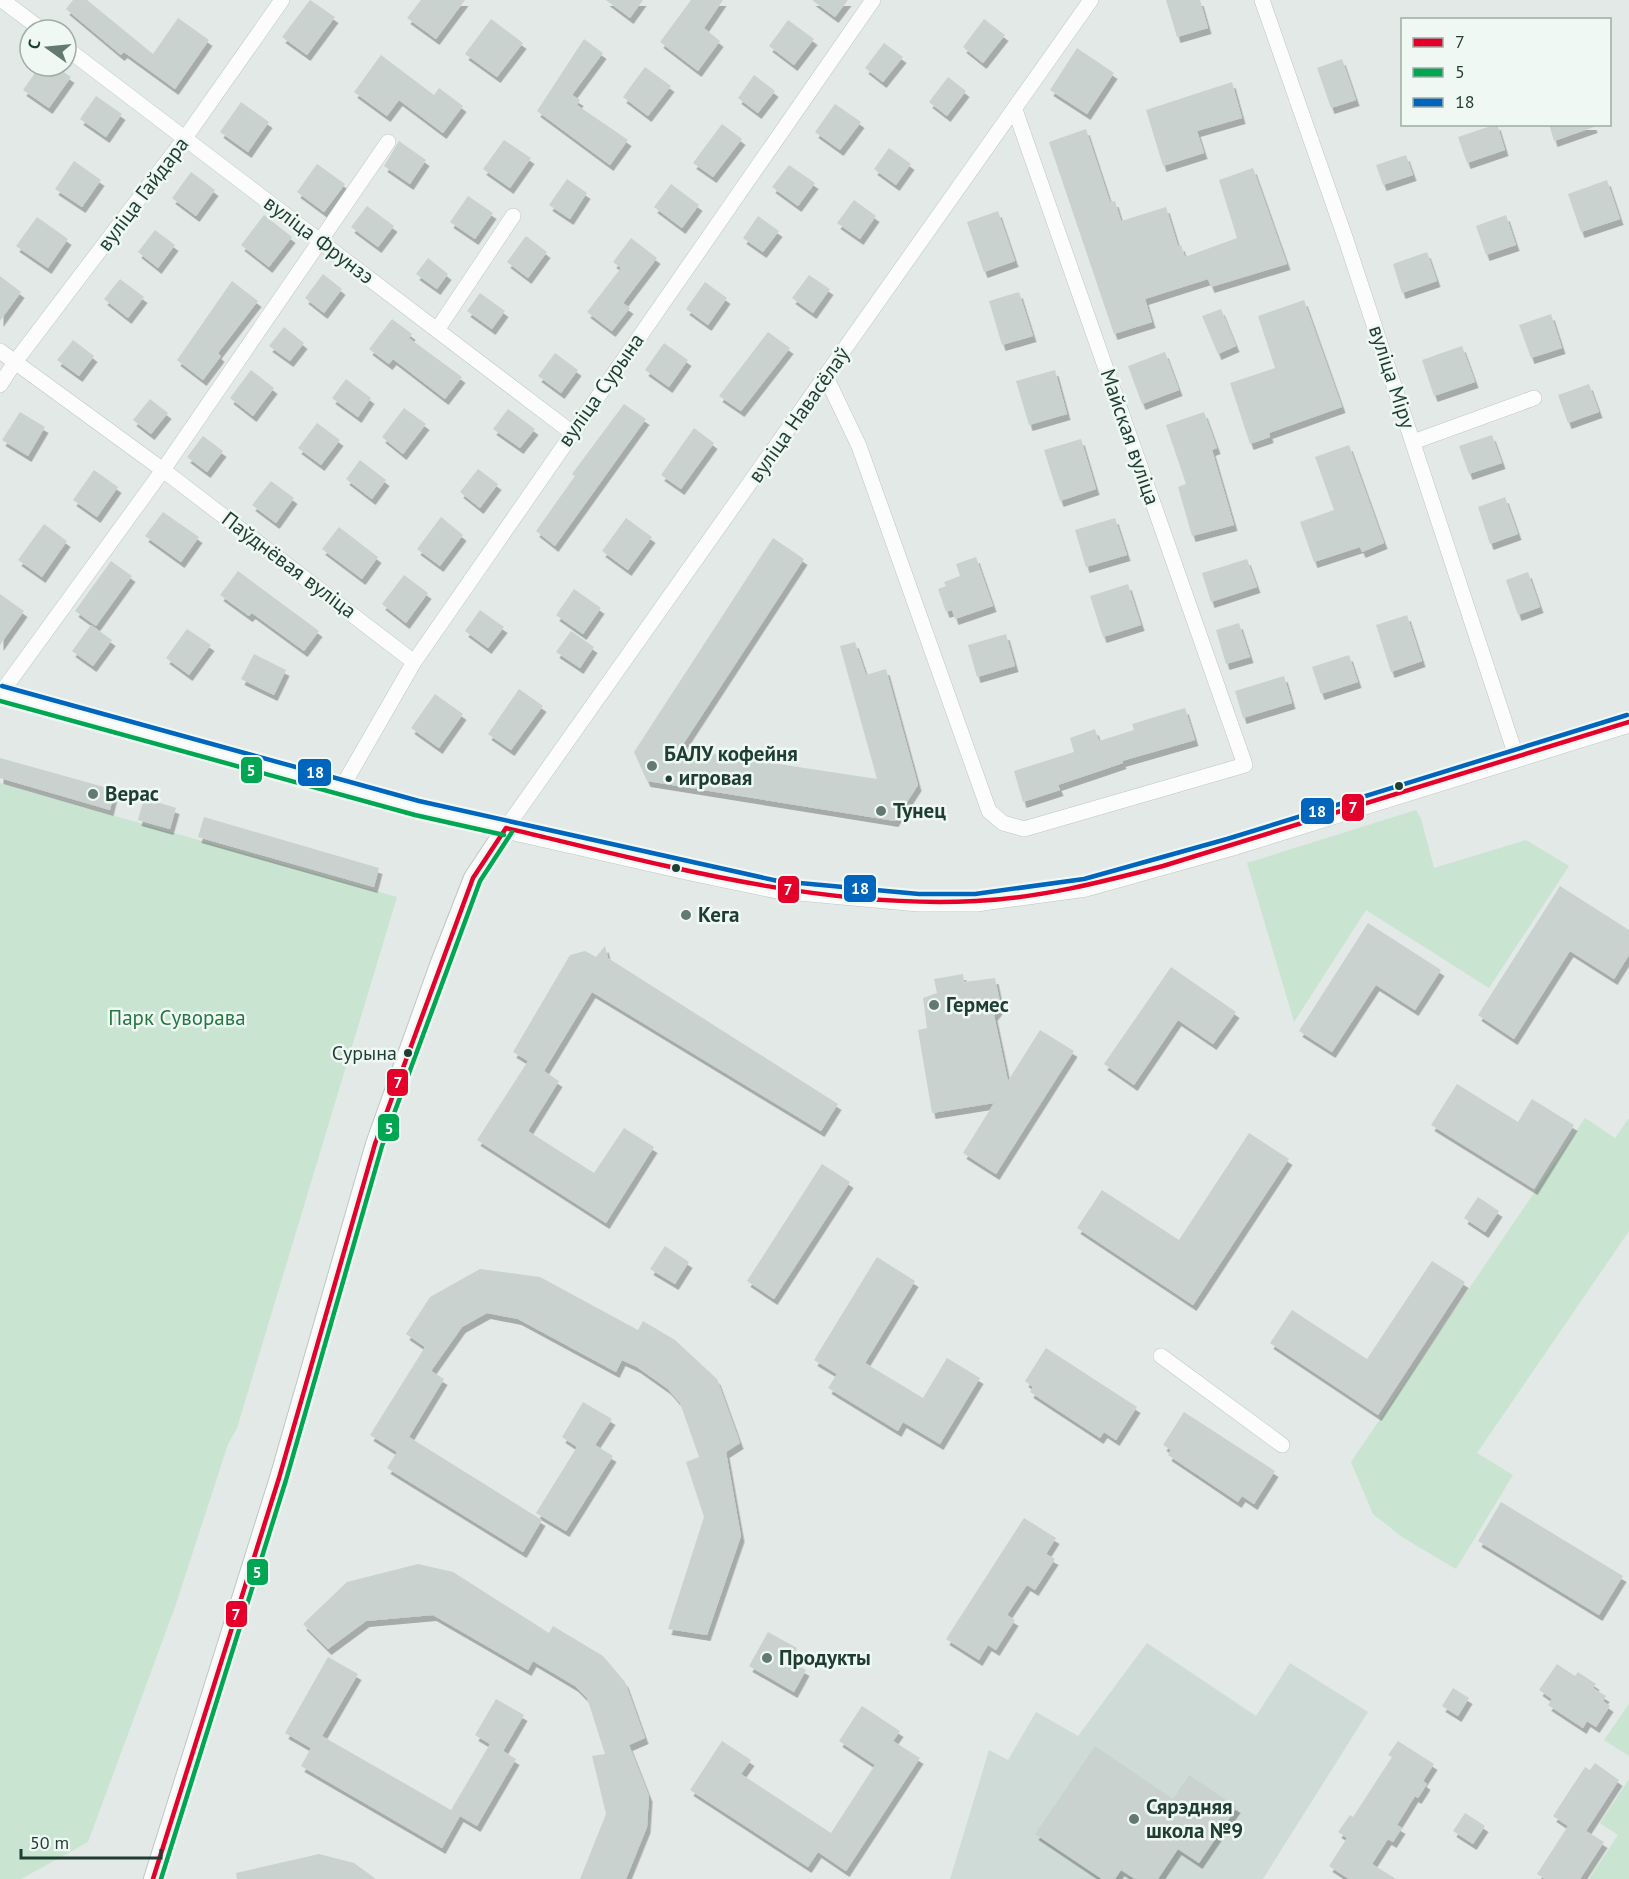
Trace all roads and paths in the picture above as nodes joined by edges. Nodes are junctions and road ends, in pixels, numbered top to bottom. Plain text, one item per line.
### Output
1 (2, 0) edge
2 (282, 0) edge
3 (873, 0) edge
4 (1091, 0) edge
5 (1262, 0) edge
6 (26, 18) edge
7 (78, 57) edge
8 (1015, 110) junction
9 (184, 138) junction
10 (388, 142) dead end
11 (513, 216) dead end
12 (320, 241) junction
13 (437, 330) junction
14 (0, 351) edge
15 (15, 362) junction
16 (826, 377) junction
17 (0, 385) edge
18 (1534, 398) dead end
19 (571, 432) junction
20 (1413, 442) junction
21 (163, 470) junction
22 (414, 662) junction
23 (0, 693) edge
24 (1629, 722) edge
25 (1516, 756) junction
26 (342, 787) junction
27 (506, 828) junction
28 (1161, 1356) dead end
29 (1282, 1444) dead end
30 (153, 1879) edge

1 - 6 street
2 - 9 street, вуліца Гайдара
3 - 19 street, вуліца Сурына
4 - 8 street, вуліца Навасёлаў
5 - 20 street, вуліца Міру
7 - 9 street, вуліца Фрунзэ
8 - 16 street, вуліца Навасёлаў
8 - 16 street, Майская вуліца
9 - 12 street, вуліца Фрунзэ
9 - 15 street, вуліца Гайдара
10 - 12 street
11 - 13 street
12 - 13 street, вуліца Фрунзэ
12 - 21 street
13 - 19 street, вуліца Фрунзэ
14 - 15 street, Паўднёвая вуліца
15 - 17 street, вуліца Гайдара
15 - 21 street, Паўднёвая вуліца
16 - 27 street, вуліца Навасёлаў
18 - 20 street
19 - 22 street, вуліца Сурына
20 - 25 street, вуліца Міру
21 - 22 street, Паўднёвая вуліца
21 - 23 street
22 - 26 street, вуліца Сурына
23 - 26 main road
24 - 25 main road
25 - 27 main road
26 - 27 main road
27 - 30 street
28 - 29 street

